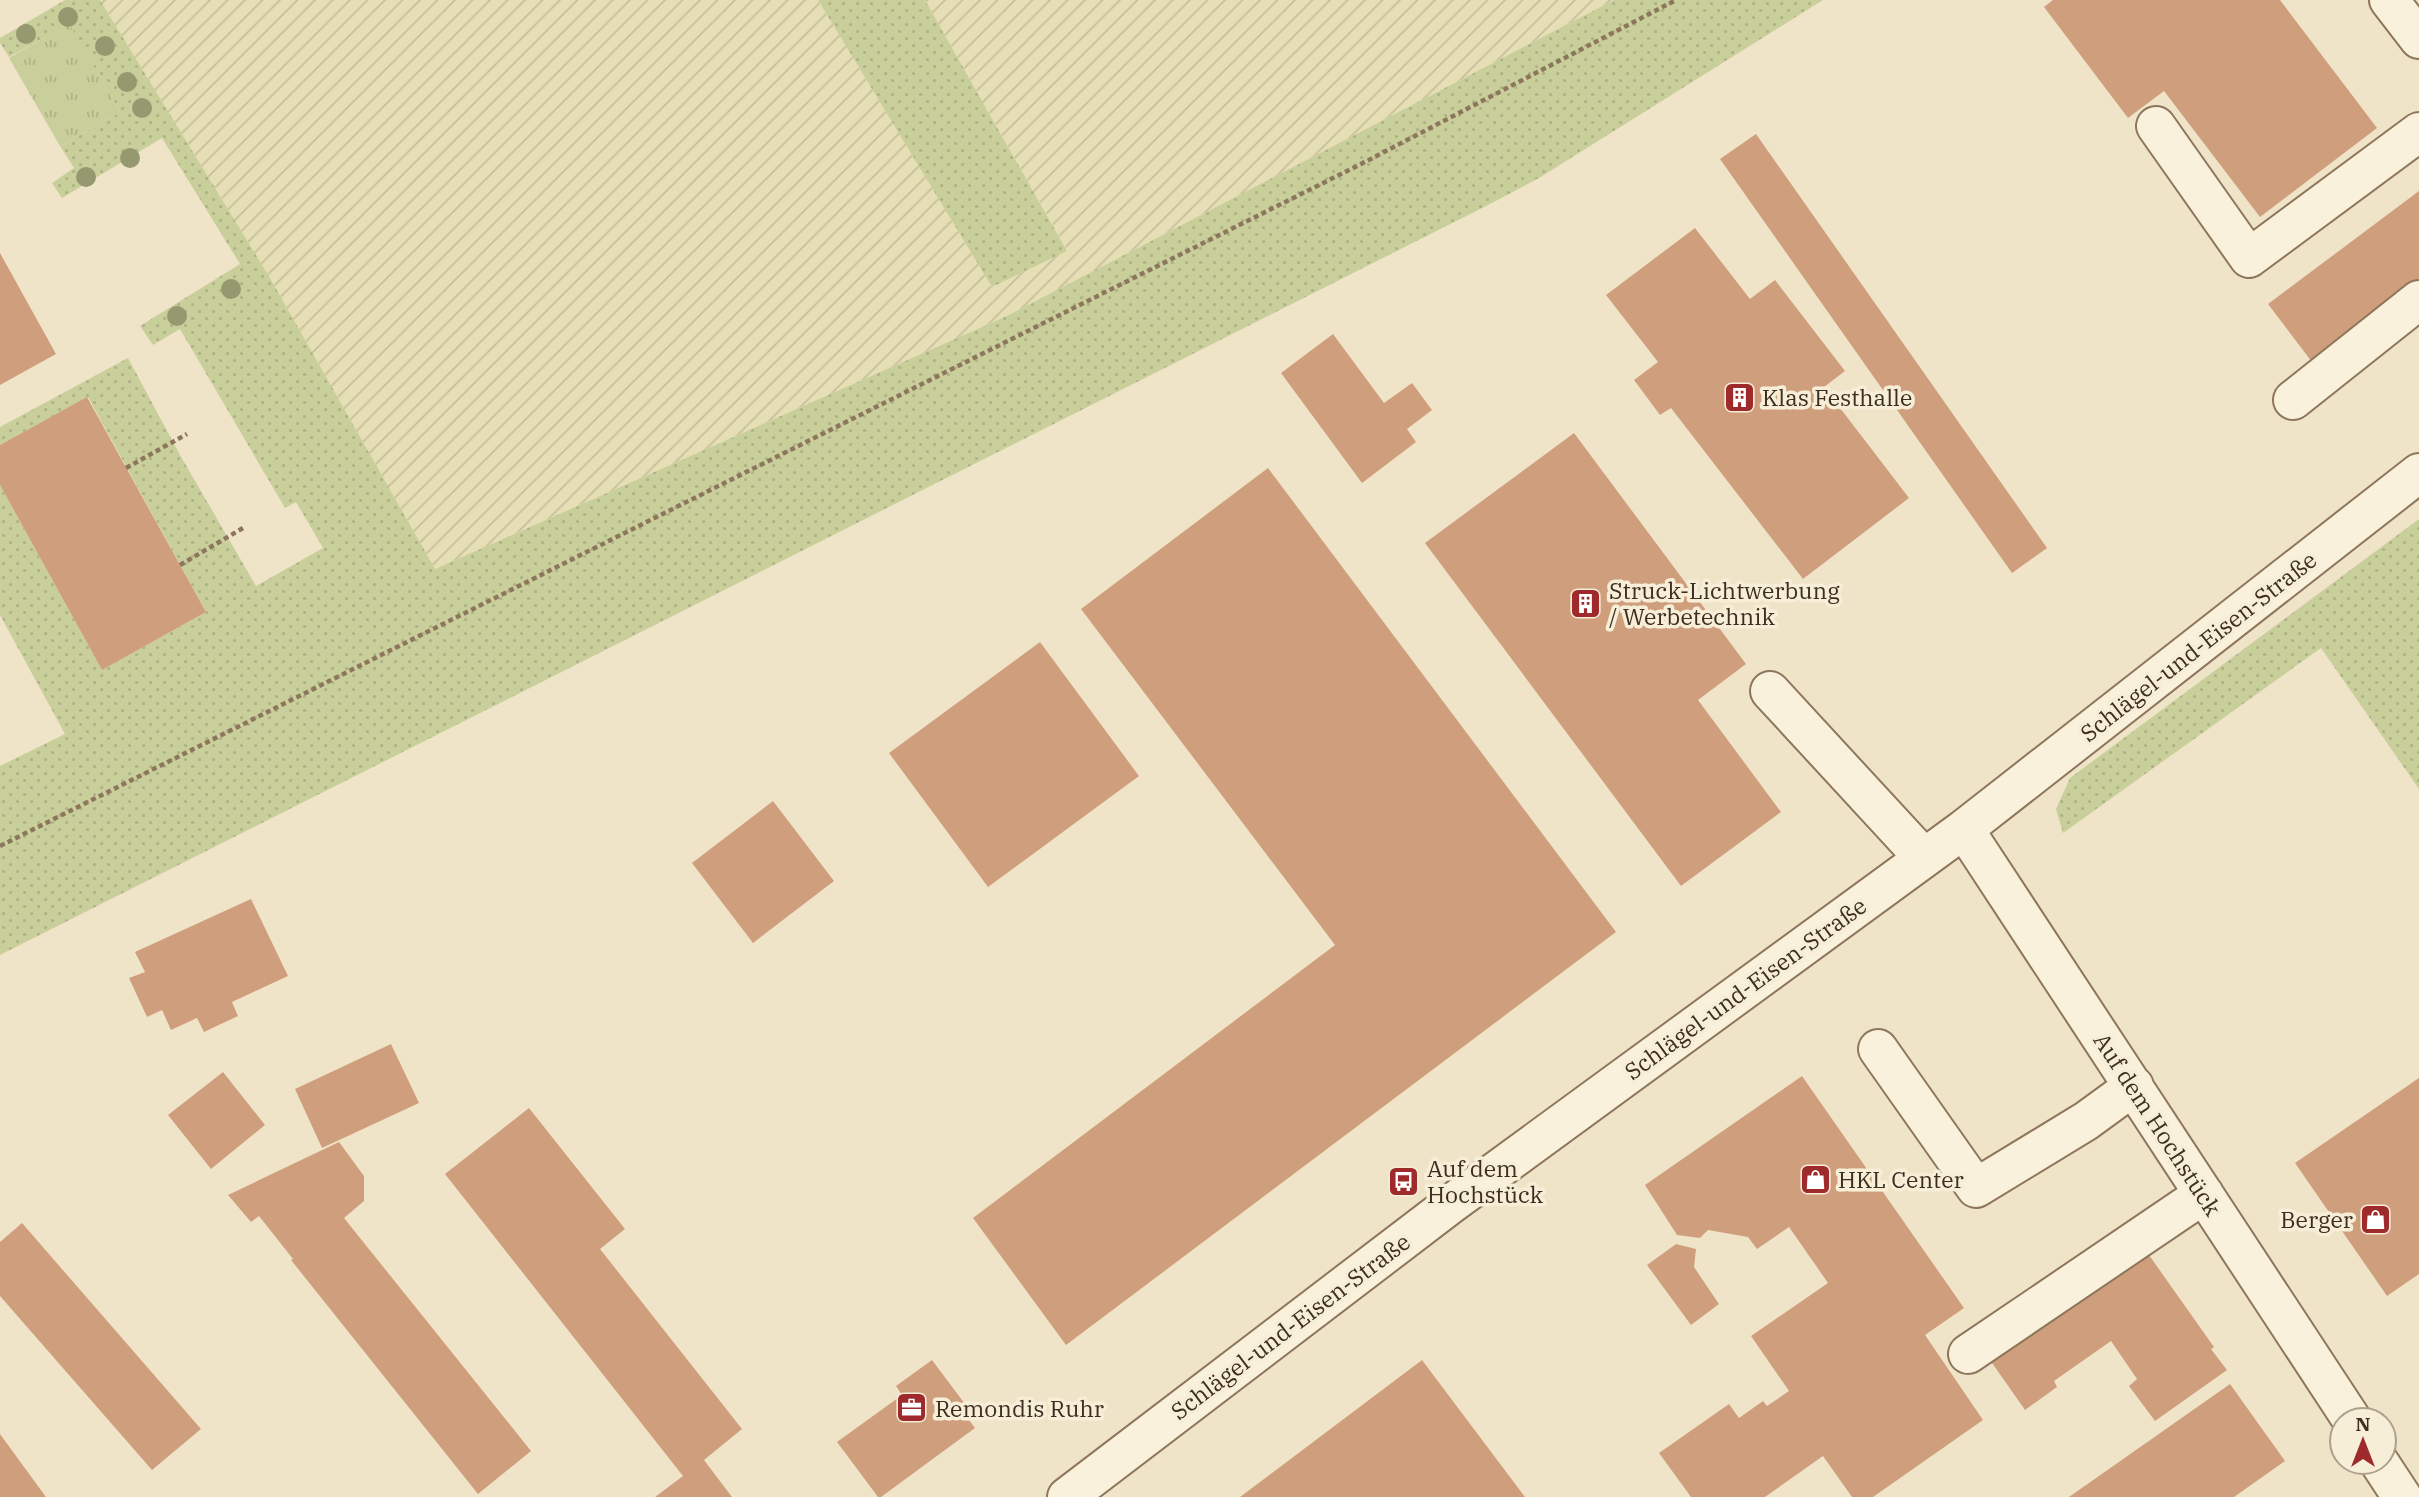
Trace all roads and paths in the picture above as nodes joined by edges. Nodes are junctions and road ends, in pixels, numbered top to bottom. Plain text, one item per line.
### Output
1 (1676, 0) edge
2 (2389, 0) edge
3 (2419, 39) edge
4 (2156, 126) dead end
5 (2419, 132) edge
6 (2419, 300) edge
7 (2293, 400) dead end
8 (187, 434) dead end
9 (126, 468) dead end
10 (2419, 472) edge
11 (243, 528) dead end
12 (180, 565) dead end
13 (1770, 691) dead end
14 (1964, 829) junction
15 (0, 846) edge
16 (1924, 858) junction
17 (1878, 1049) dead end
18 (2134, 1086) junction
19 (2204, 1195) junction
20 (1968, 1354) dead end
21 (2343, 1406) edge
22 (2388, 1476) edge
23 (1067, 1497) edge
24 (2402, 1497) edge

1 - 15 path
2 - 3 street
4 - 5 street
6 - 7 street
8 - 9 path
10 - 14 street, Schlägel-und-Eisen-Straße
11 - 12 path
13 - 16 street
14 - 16 street, Schlägel-und-Eisen-Straße
14 - 18 street, Auf dem Hochstück
16 - 23 street, Schlägel-und-Eisen-Straße
17 - 18 street
18 - 19 street, Auf dem Hochstück
19 - 20 street
19 - 21 street, Auf dem Hochstück
22 - 24 street

